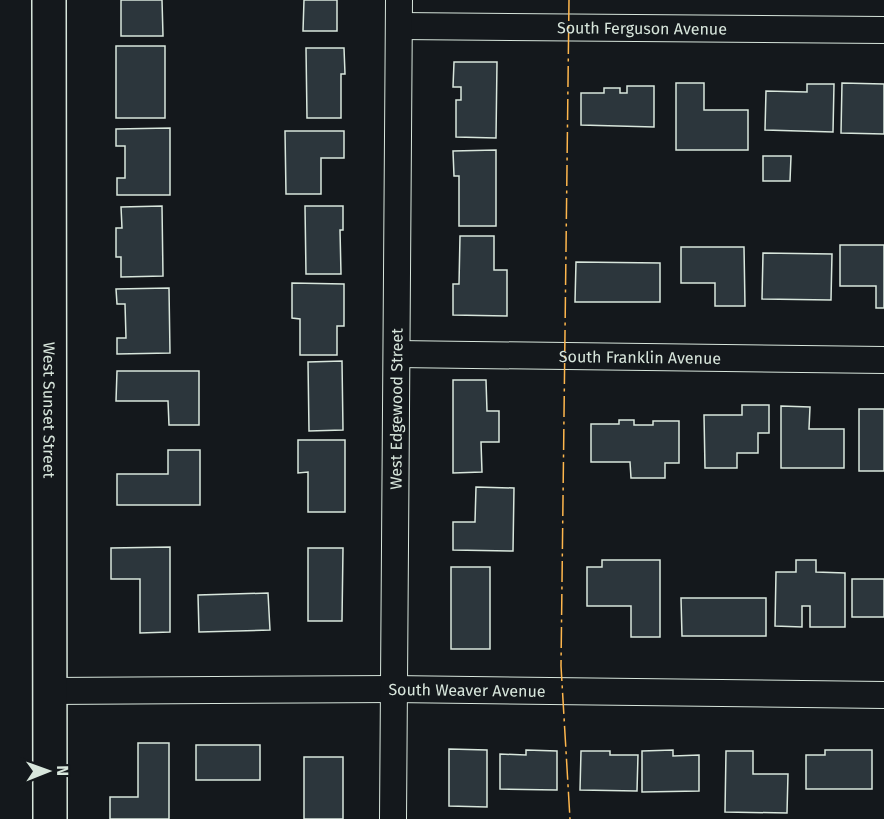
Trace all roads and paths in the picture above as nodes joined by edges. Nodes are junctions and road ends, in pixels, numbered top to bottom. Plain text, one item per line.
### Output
1 (49, 0) edge
2 (399, 0) edge
3 (400, 27) junction
4 (884, 30) edge
5 (397, 354) junction
6 (884, 360) edge
7 (393, 689) junction
8 (50, 691) junction
9 (884, 695) edge
10 (50, 819) edge
11 (393, 819) edge

1 - 8 main road, West Sunset Street
2 - 3 street, West Edgewood Street
3 - 4 street, South Ferguson Avenue
3 - 5 street, West Edgewood Street
5 - 6 street, South Franklin Avenue
5 - 7 street, West Edgewood Street
7 - 8 street, South Weaver Avenue
7 - 9 street, South Weaver Avenue
7 - 11 street, West Edgewood Street
8 - 10 main road, West Sunset Street

